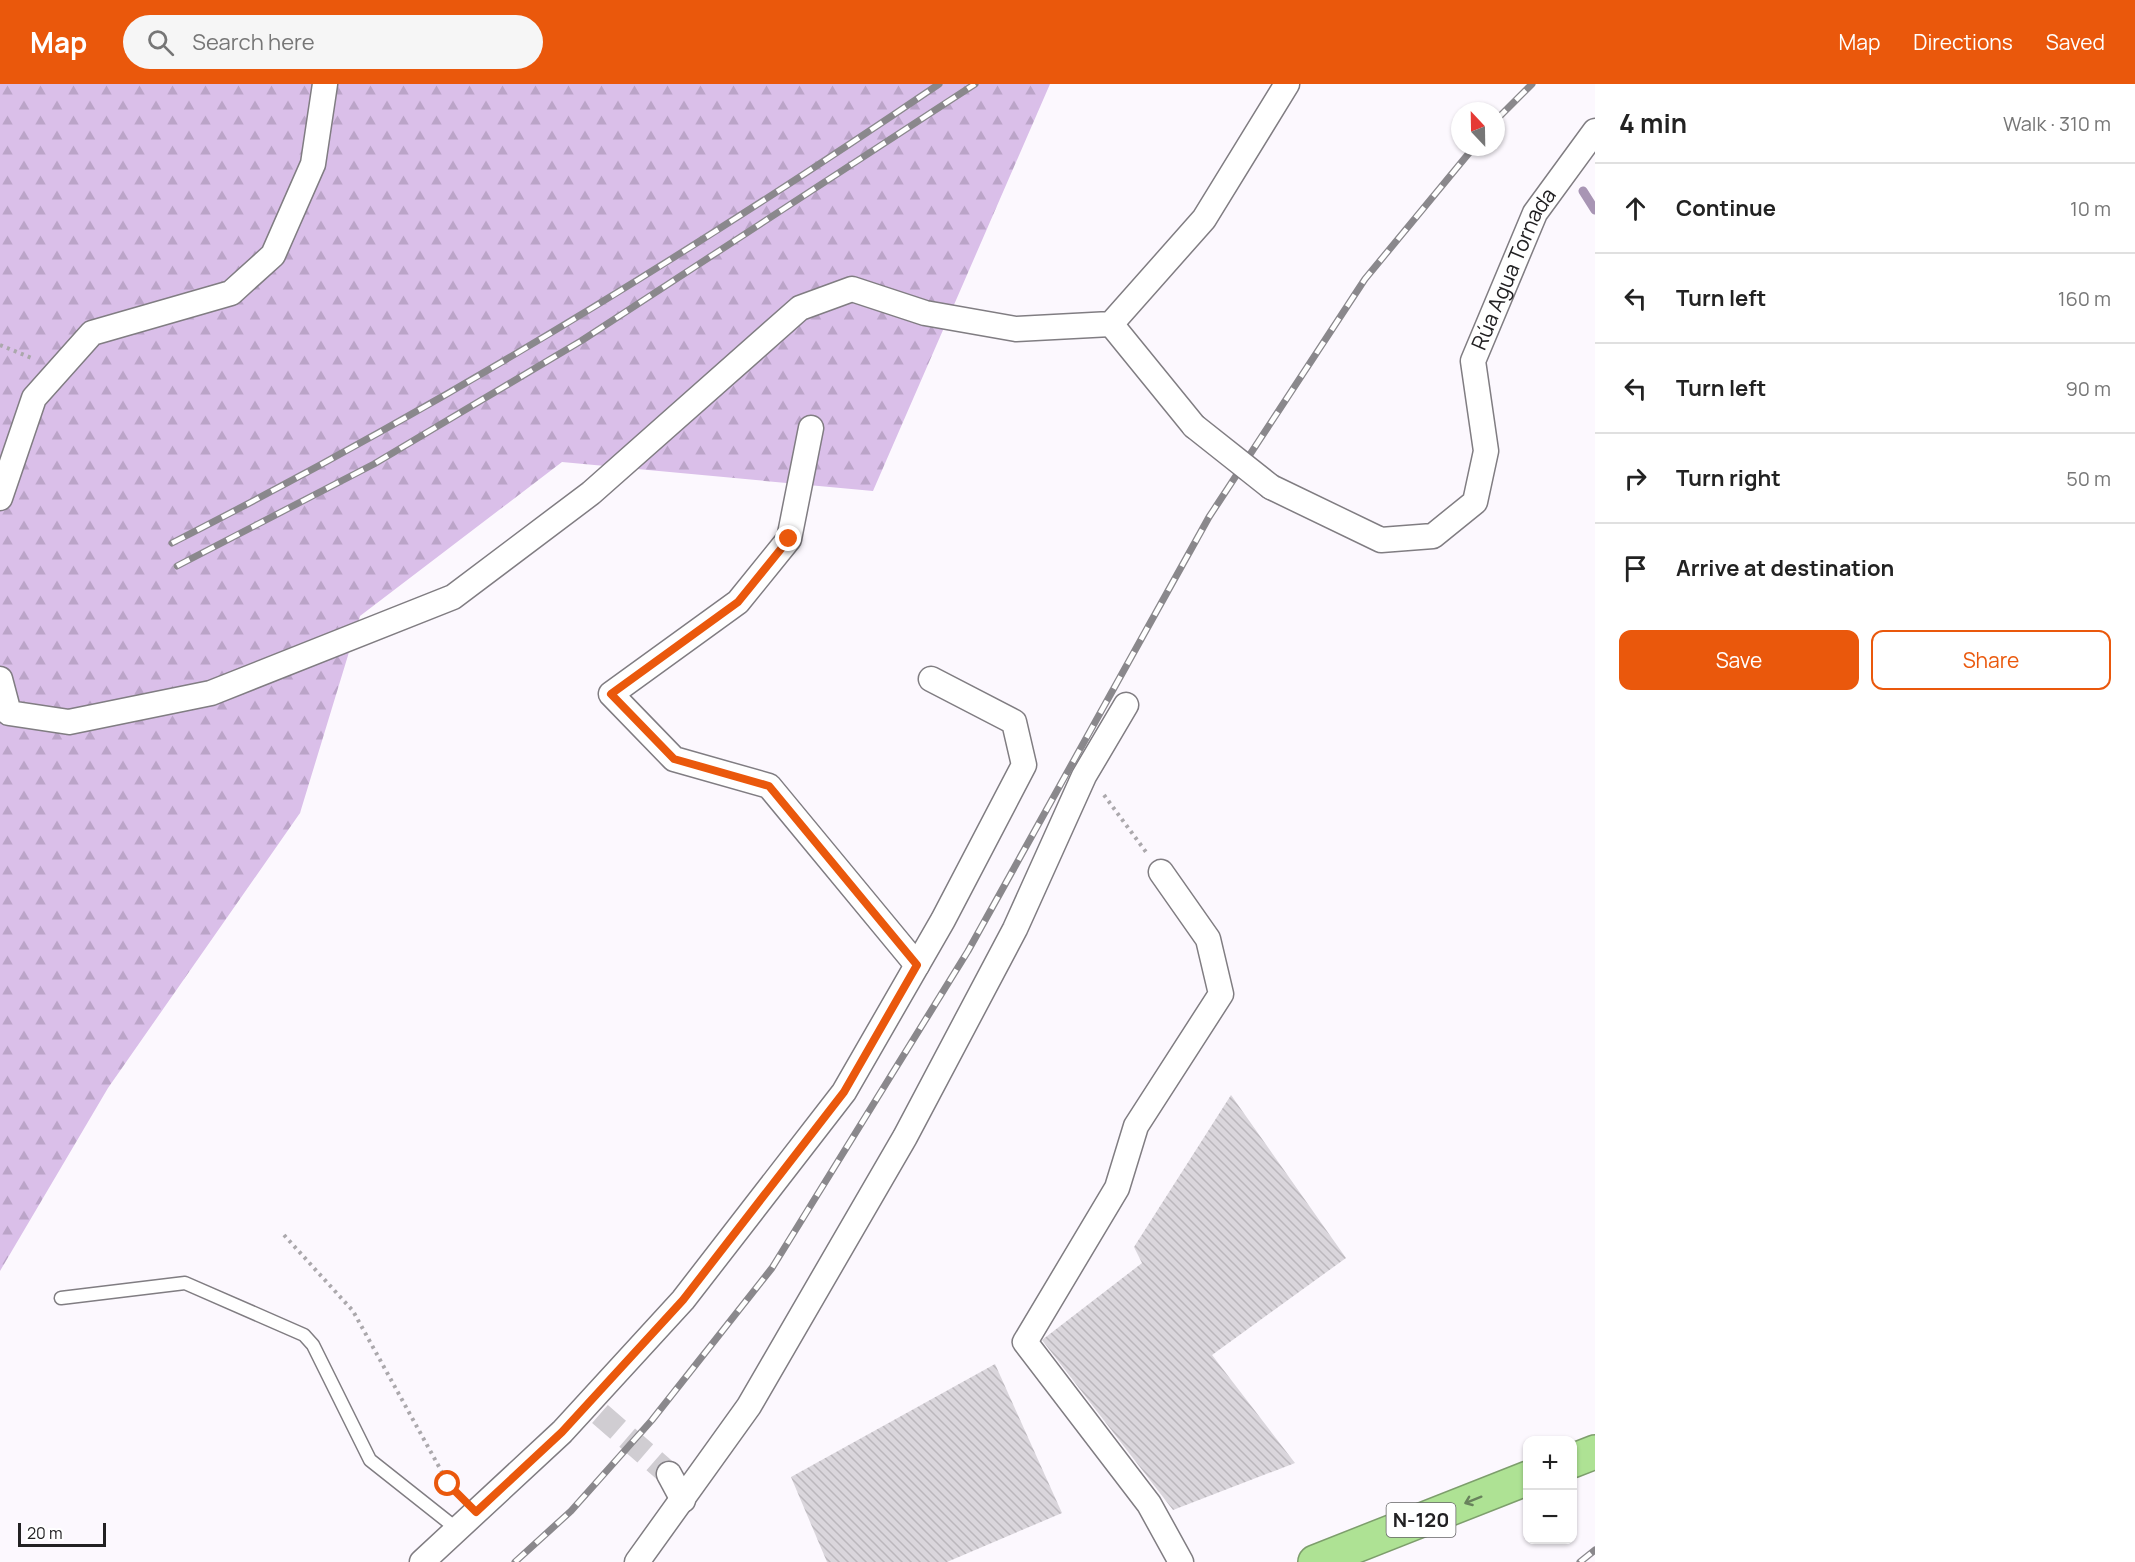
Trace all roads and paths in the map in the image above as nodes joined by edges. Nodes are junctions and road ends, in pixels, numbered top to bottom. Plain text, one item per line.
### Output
1 (325, 84) edge
2 (1287, 84) edge
3 (1595, 131) edge
4 (1111, 324) junction
5 (0, 345) edge
6 (60, 369) junction
7 (811, 428) dead end
8 (0, 498) edge
9 (0, 679) edge
10 (931, 679) dead end
11 (1126, 705) dead end
12 (1084, 776) junction
13 (1161, 872) joint
14 (917, 965) junction
15 (284, 1235) dead end
16 (61, 1298) dead end
17 (1595, 1452) edge
18 (1577, 1459) edge
19 (669, 1474) tunnel mouth
20 (1523, 1480) edge
21 (683, 1500) junction
22 (476, 1512) junction
23 (457, 1529) junction
24 (1318, 1561) edge
25 (422, 1562) edge
26 (637, 1562) edge
27 (1181, 1562) edge

1 - 6 street
2 - 4 street
3 - 4 street, Rúa Agua Tornada, bridge
4 - 9 street
5 - 6 path
6 - 8 street
7 - 14 street
10 - 14 street
11 - 12 street
12 - 13 path
12 - 21 street
13 - 27 street
14 - 22 street
15 - 22 path
16 - 23 lane
17 - 18 highway
19 - 21 street
20 -> 24 highway, N-120
21 - 26 street
22 - 23 street
23 - 25 street

